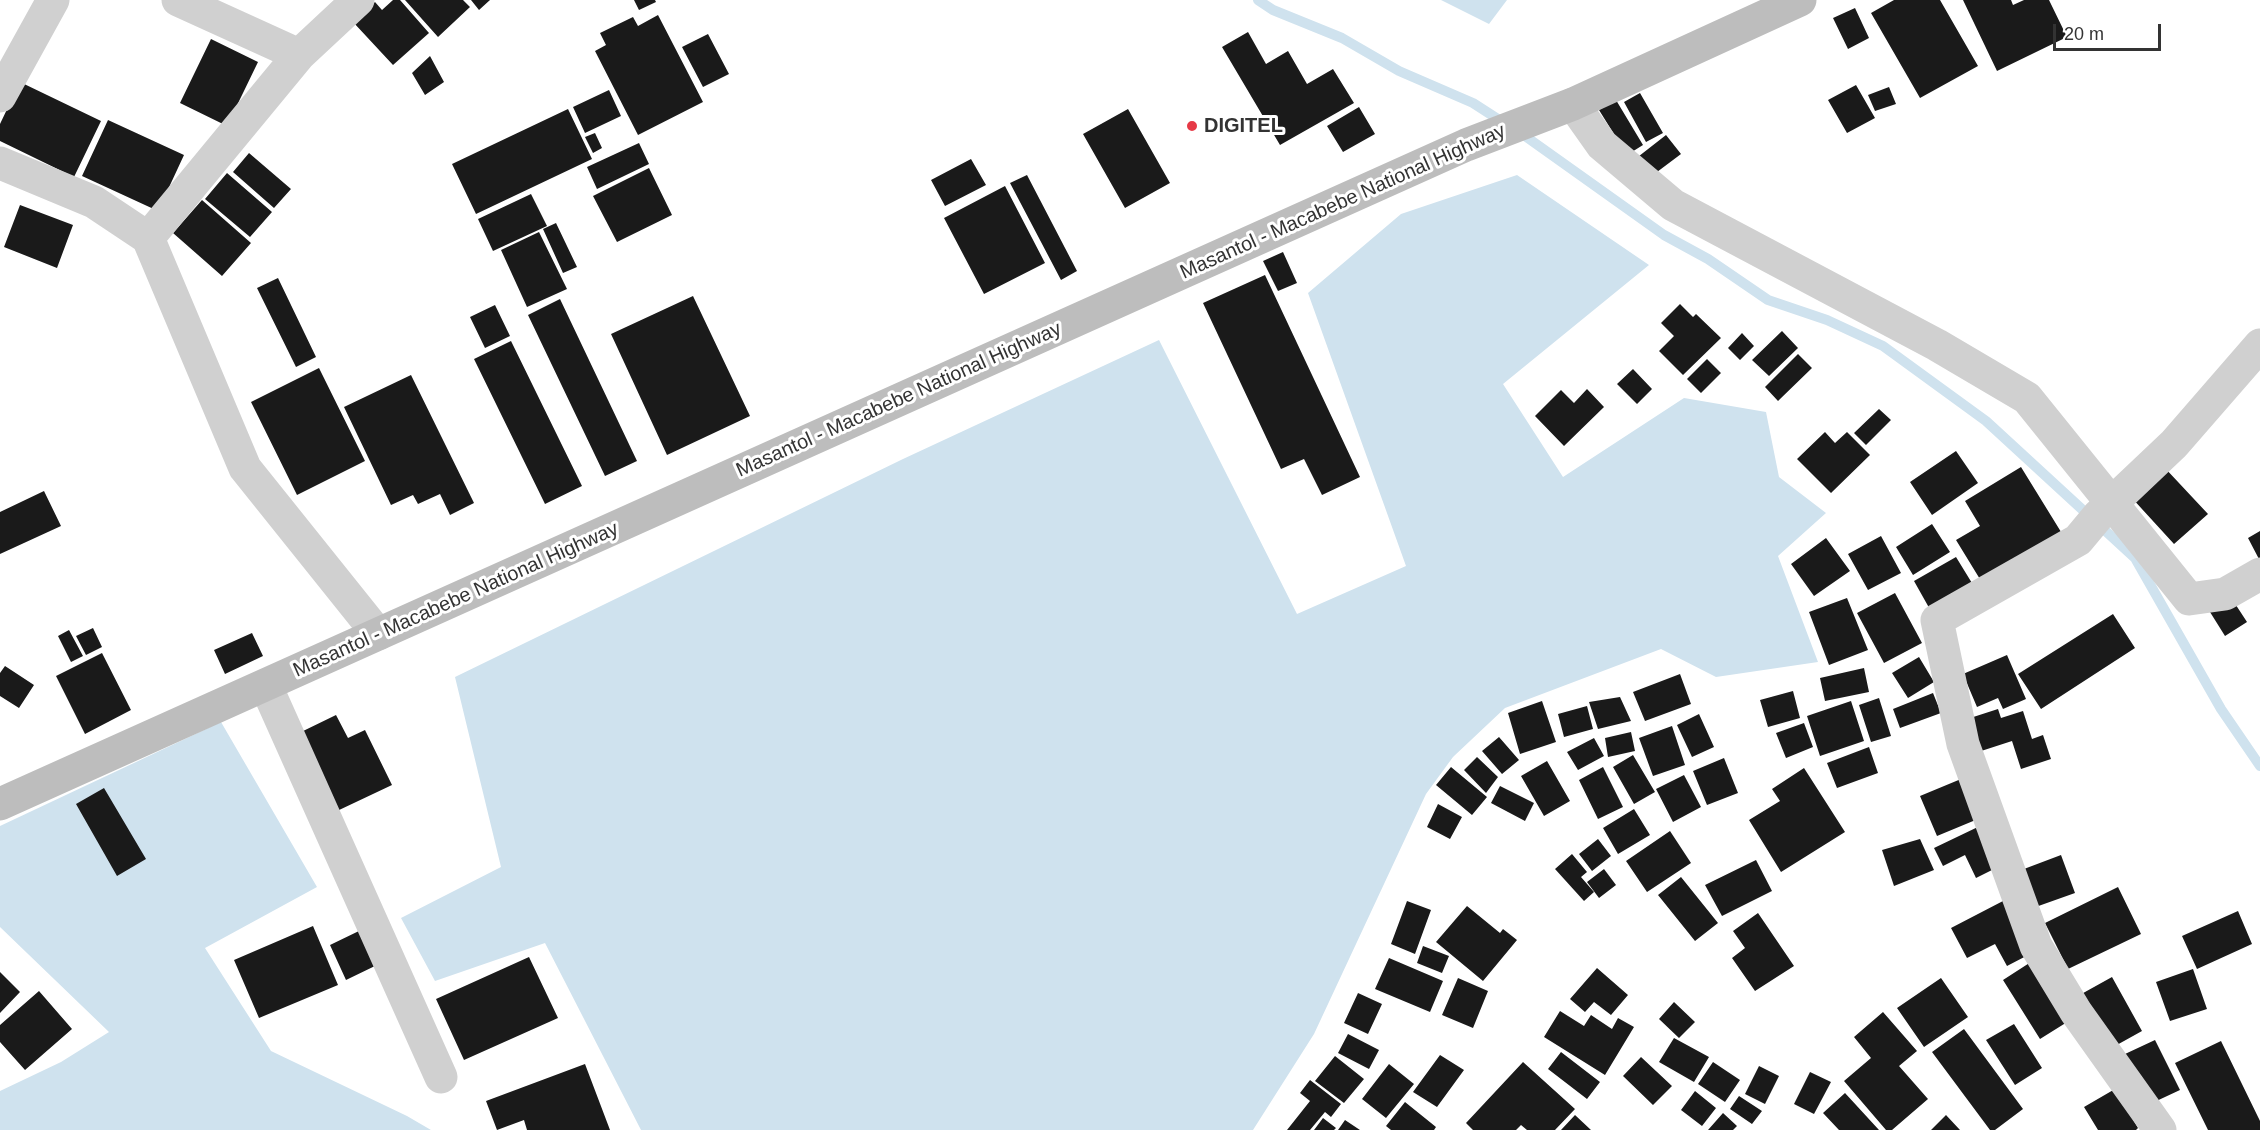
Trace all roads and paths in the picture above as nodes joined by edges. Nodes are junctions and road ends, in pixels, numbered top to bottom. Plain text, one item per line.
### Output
1 (53, 0) edge
2 (178, 0) edge
3 (358, 0) edge
4 (1800, 0) edge
5 (299, 55) junction
6 (0, 96) edge
7 (1565, 107) junction
8 (0, 163) edge
9 (148, 238) junction
10 (2260, 345) edge
11 (2095, 520) junction
12 (2260, 574) edge
13 (378, 634) junction
14 (266, 686) junction
15 (0, 804) edge
16 (441, 1077) dead end
17 (2160, 1130) edge

1 - 6 street
2 - 5 street
3 - 5 street
4 - 7 main road, Masantol - Macabebe National Highway
5 - 9 street
7 - 11 street
7 - 13 main road, Masantol - Macabebe National Highway
8 - 9 street
9 - 13 street
10 - 11 street
11 - 12 street
11 - 17 street
13 - 14 main road, Masantol - Macabebe National Highway
14 - 15 main road, Masantol - Macabebe National Highway
14 - 16 street

